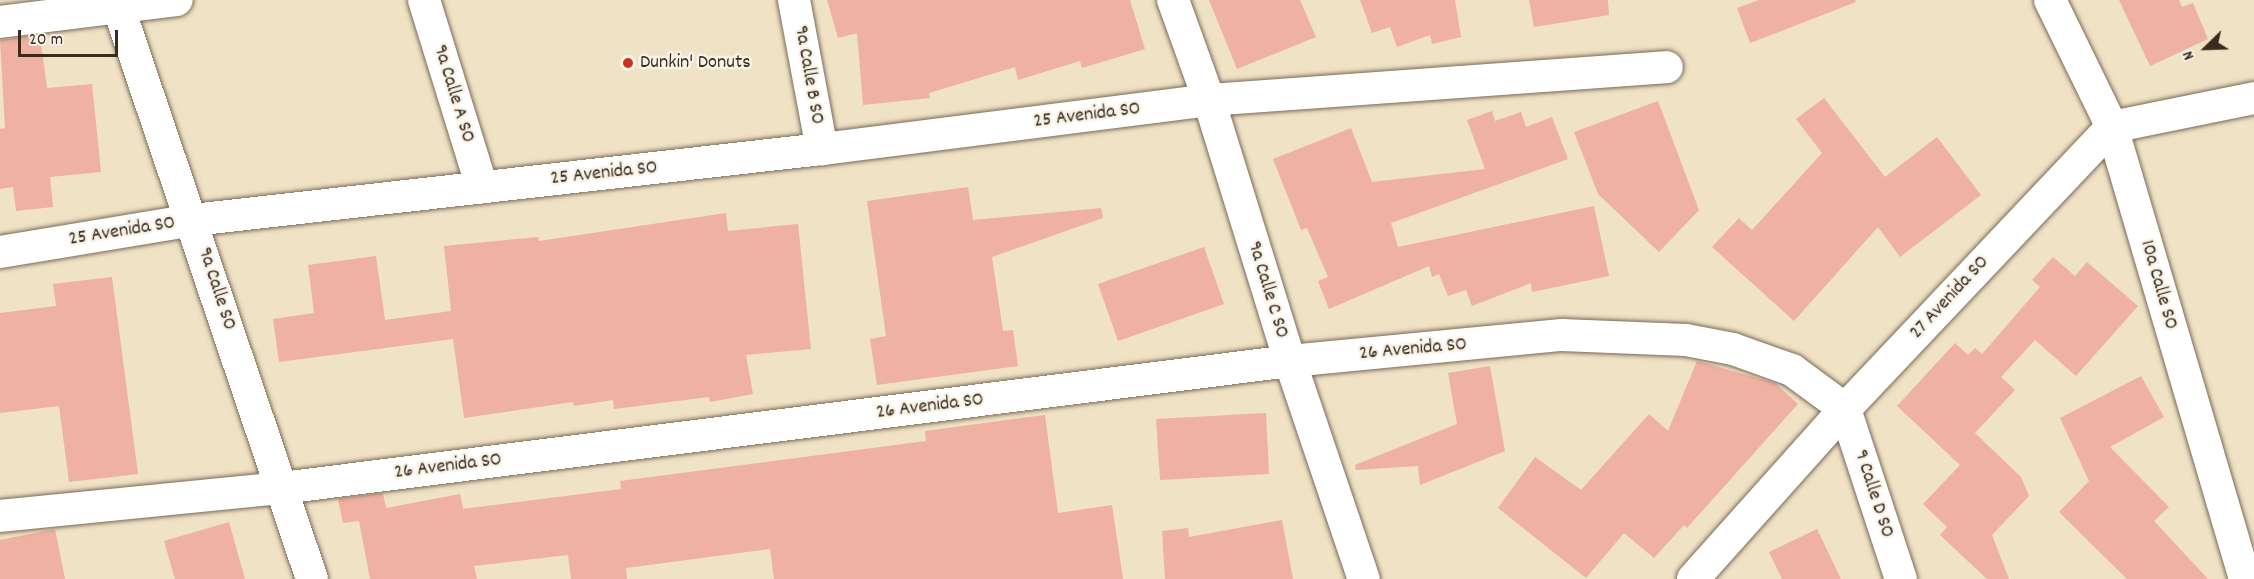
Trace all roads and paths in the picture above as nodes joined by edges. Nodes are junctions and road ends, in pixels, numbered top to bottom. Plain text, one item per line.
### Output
1 (177, 0) edge
2 (424, 0) edge
3 (794, 0) edge
4 (1173, 0) edge
5 (2050, 0) edge
6 (117, 4) edge
7 (0, 22) edge
8 (1667, 67) dead end
9 (2254, 98) edge
10 (1209, 100) junction
11 (2112, 127) junction
12 (822, 149) junction
13 (482, 187) junction
14 (193, 220) junction
15 (0, 252) edge
16 (1290, 361) junction
17 (1845, 409) junction
18 (282, 488) junction
19 (0, 516) edge
20 (312, 579) edge
21 (1364, 579) edge
22 (1693, 579) edge
23 (1901, 579) edge
24 (2245, 579) edge

1 - 6 street
2 - 13 street, 9a Calle A SO
3 - 12 street, 9a Calle B SO
4 - 10 street, 9a Calle C SO
5 - 11 street, 10a Calle SO
6 - 7 street
6 - 14 street, 9a Calle SO
8 - 10 street, 25 Avenida SO
9 - 11 street
10 - 12 street, 25 Avenida SO
10 - 16 street, 9a Calle C SO
11 - 17 street, 27 Avenida SO
11 - 24 street, 10a Calle SO
12 - 13 street, 25 Avenida SO
13 - 14 street, 25 Avenida SO
14 - 15 street, 25 Avenida SO
14 - 18 street, 9a Calle SO
16 - 17 street, 26 Avenida SO
16 - 18 street, 26 Avenida SO
16 - 21 street, 9a Calle C SO
17 - 22 street, 27 Avenida SO
17 - 23 street, 9 Calle D SO
18 - 19 street, 26 Avenida SO
18 - 20 street, 9a Calle SO

